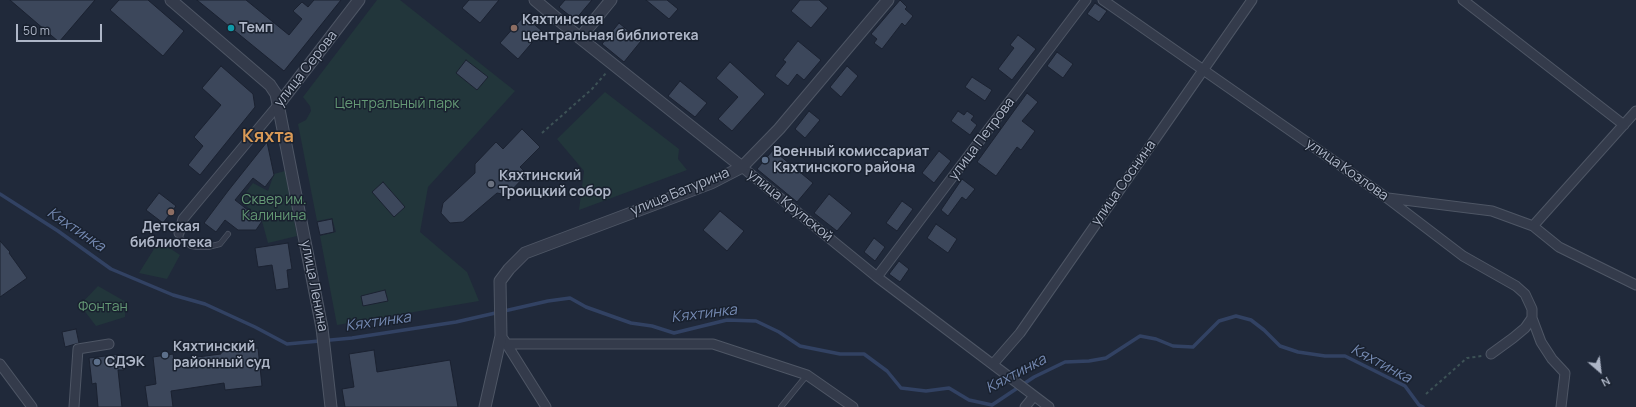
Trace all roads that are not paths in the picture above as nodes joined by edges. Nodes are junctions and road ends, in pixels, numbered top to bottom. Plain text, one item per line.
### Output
1 (171, 0) edge
2 (359, 0) edge
3 (535, 0) edge
4 (611, 0) edge
5 (888, 0) edge
6 (1086, 0) edge
7 (1103, 0) edge
8 (1252, 0) edge
9 (1463, 0) edge
10 (580, 38) junction
11 (1203, 70) junction
12 (279, 104) junction
13 (1636, 111) edge
14 (1624, 125) junction
15 (742, 167) junction
16 (1387, 198) junction
17 (1533, 226) junction
18 (178, 232) joint
19 (228, 234) dead end
20 (877, 277) junction
21 (1636, 285) edge
22 (1532, 318) junction
23 (504, 340) junction
24 (109, 344) dead end
25 (1491, 354) road end
26 (0, 364) edge
27 (993, 364) junction
28 (807, 375) junction
29 (1034, 396) junction
30 (32, 407) edge
31 (74, 407) edge
32 (331, 407) edge
33 (485, 407) edge
34 (546, 407) edge
35 (781, 407) edge
36 (853, 407) edge
37 (1025, 407) edge
38 (1049, 407) edge
39 (1561, 407) edge

1 - 12 street, улица Ленина
2 - 12 street, улица Серова
3 - 10 street, улица Крупской
4 - 10 street
5 - 15 street, улица Батурина
6 - 20 street, улица Петрова
7 - 11 street, улица Козлова
8 - 11 street, улица Соснина
9 - 14 street
10 - 15 street, улица Крупской
11 - 16 street, улица Козлова
11 - 27 street, улица Соснина
12 - 18 street, улица Серова
12 - 32 street, улица Ленина
13 - 14 street
14 - 17 street
15 - 20 street, улица Крупской
15 - 23 street, улица Батурина
16 - 17 street
16 - 22 street, улица Козлова
17 - 21 street
18 - 19 lane
20 - 27 street, улица Крупской
22 - 25 street
22 - 39 street, улица Козлова
23 - 28 street
23 - 33 street, улица Батурина
23 - 34 street
24 - 31 street
26 - 30 street
27 - 29 street, улица Крупской
28 - 35 lane
28 - 36 street
29 - 37 street
29 - 38 street, улица Крупской

